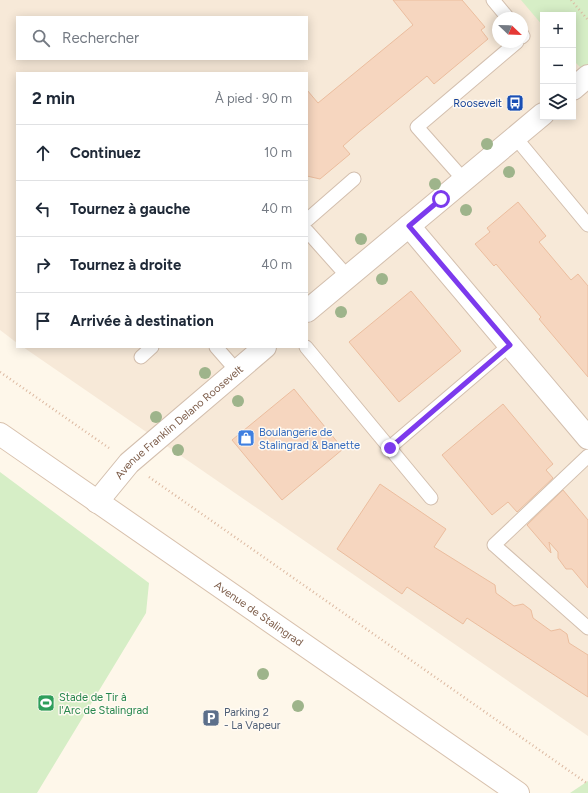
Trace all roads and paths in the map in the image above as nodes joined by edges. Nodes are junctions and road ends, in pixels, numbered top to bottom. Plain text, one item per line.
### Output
1 (493, 0) edge
2 (571, 0) edge
3 (503, 12) edge
4 (588, 20) edge
5 (510, 48) edge
6 (588, 76) edge
7 (576, 86) edge
8 (540, 116) edge
9 (515, 137) junction
10 (354, 180) dead end
11 (464, 180) junction
12 (308, 219) edge
13 (588, 225) edge
14 (409, 226) junction
15 (308, 232) edge
16 (348, 277) junction
17 (308, 311) edge
18 (510, 345) junction
19 (151, 348) edge
20 (217, 348) edge
21 (264, 348) edge
22 (307, 348) edge
23 (141, 357) dead end
24 (237, 371) junction
25 (0, 372) edge
26 (0, 434) edge
27 (588, 438) edge
28 (390, 448) junction
29 (588, 456) edge
30 (129, 463) junction
31 (431, 498) dead end
32 (97, 502) junction
33 (588, 628) edge
34 (588, 784) edge
35 (518, 793) edge

1 - 3 lane
2 - 4 path
5 - 11 lane
6 - 7 street
8 - 9 street
9 - 11 street
9 - 13 lane
10 - 12 lane
11 - 14 street
14 - 16 street
14 - 18 street
15 - 16 lane
16 - 17 street
18 - 27 street
18 - 28 lane
19 - 23 lane
20 - 24 lane
21 - 24 street, Avenue Franklin Delano Roosevelt
22 - 28 lane
24 - 30 street, Avenue Franklin Delano Roosevelt
25 - 30 path
26 - 32 street, Avenue de Stalingrad
28 - 31 lane
29 - 33 lane
30 - 32 street, Avenue Franklin Delano Roosevelt
30 - 34 path
32 - 35 street, Avenue de Stalingrad

